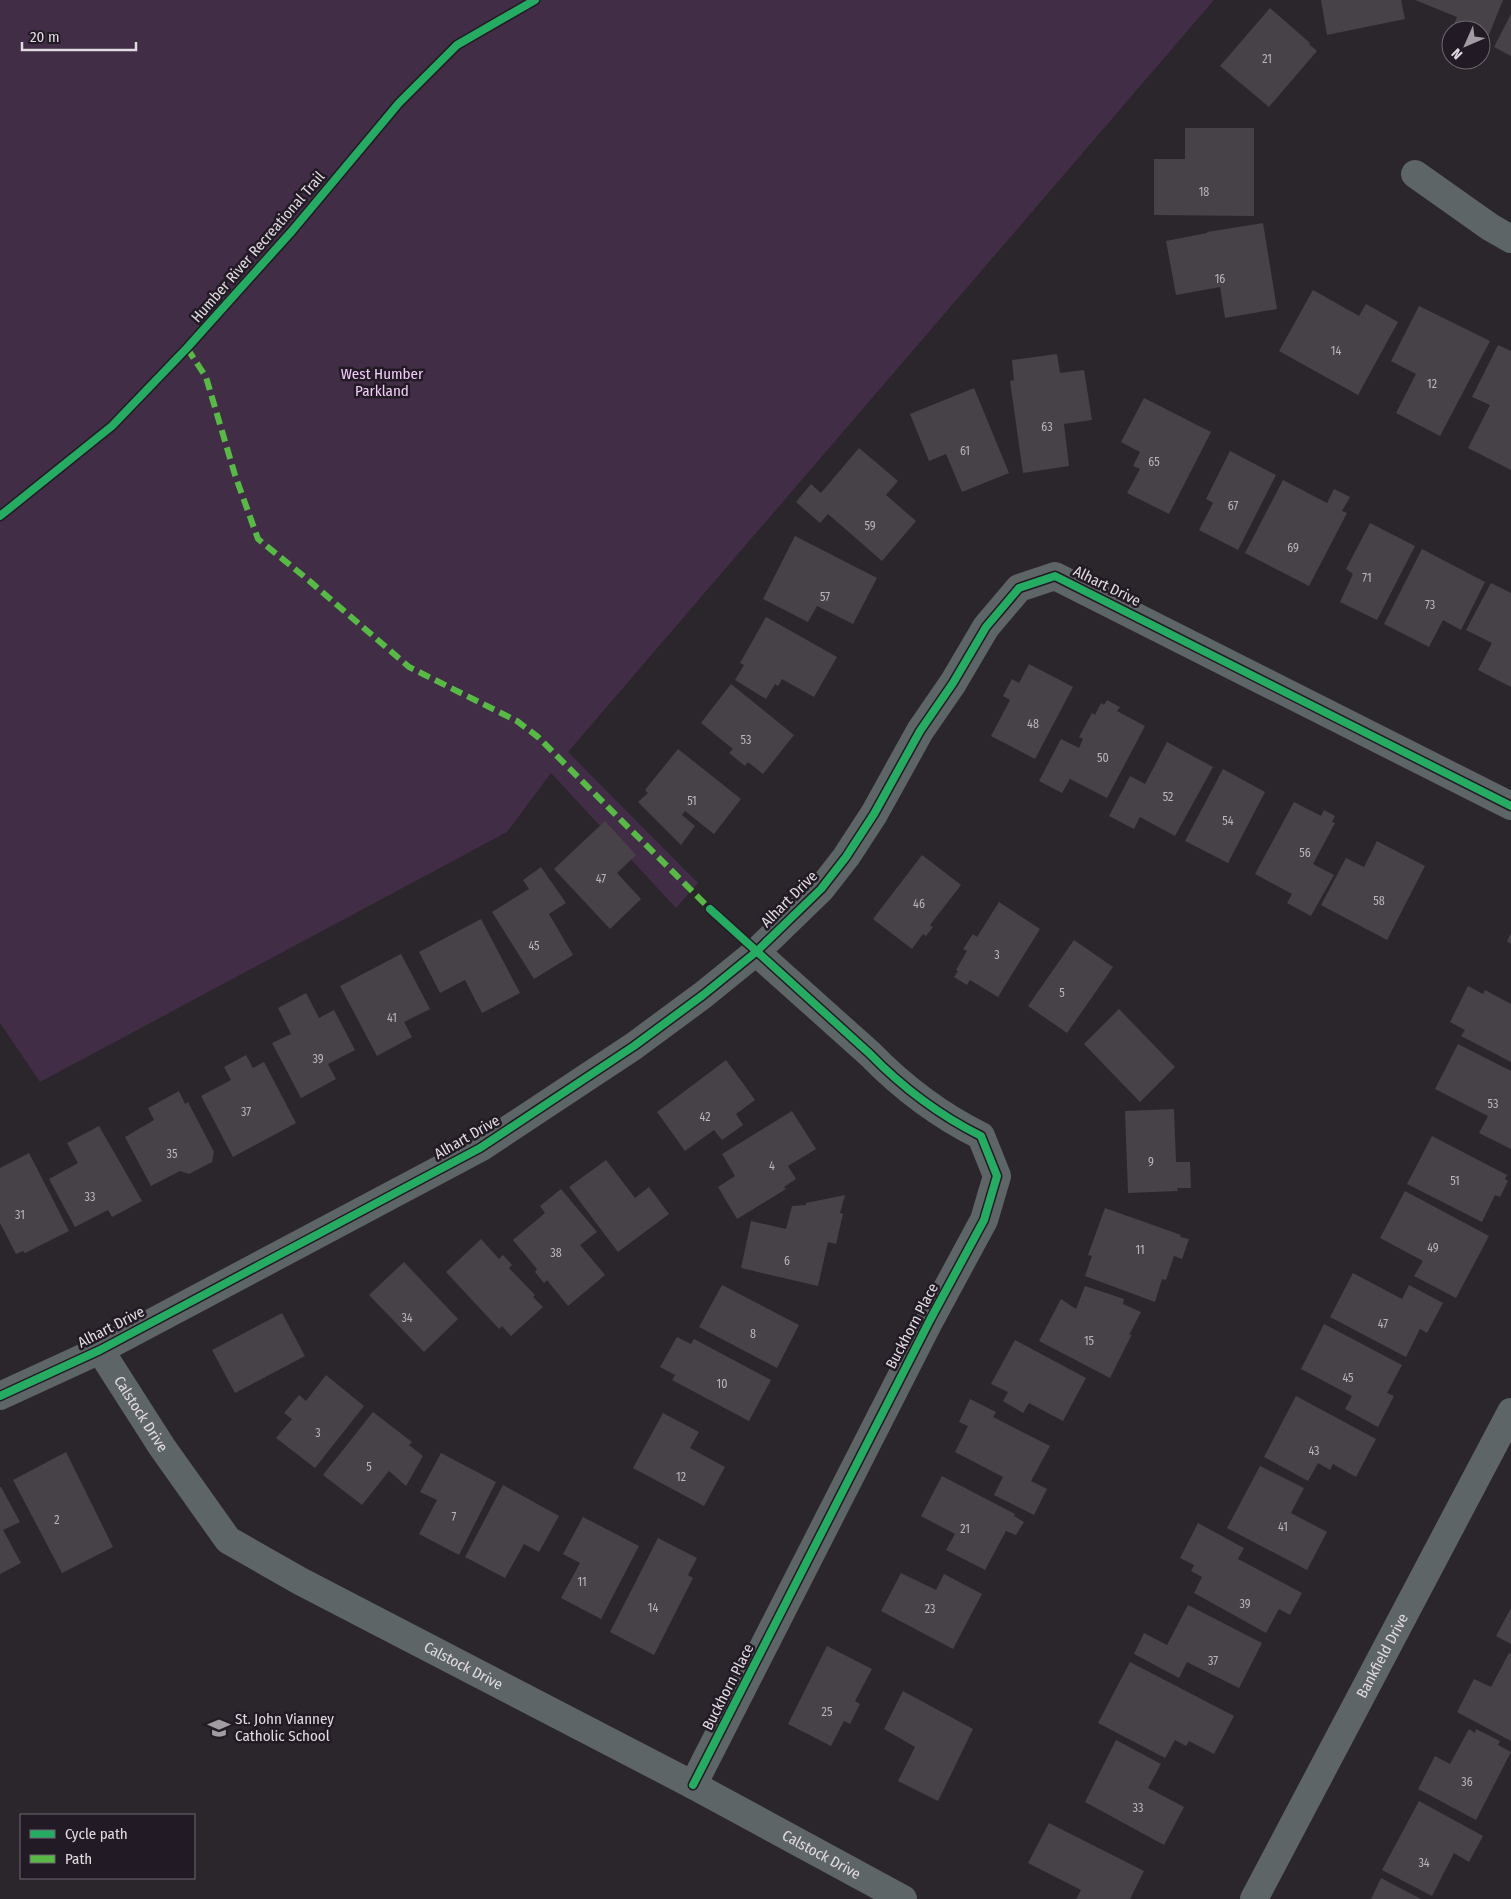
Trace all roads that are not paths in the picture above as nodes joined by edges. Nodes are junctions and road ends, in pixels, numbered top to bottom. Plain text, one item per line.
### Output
1 (1415, 174) dead end
2 (1511, 238) edge
3 (1511, 806) edge
4 (756, 952) junction
5 (100, 1350) junction
6 (0, 1396) edge
7 (1511, 1412) edge
8 (693, 1785) junction
9 (903, 1899) edge
10 (1254, 1899) edge

1 - 2 street
3 - 4 street, Alhart Drive
4 - 5 street, Alhart Drive
4 - 8 street, Buckhorn Place
5 - 6 street, Alhart Drive
5 - 8 street, Calstock Drive
7 - 10 street, Bankfield Drive
8 - 9 street, Calstock Drive

